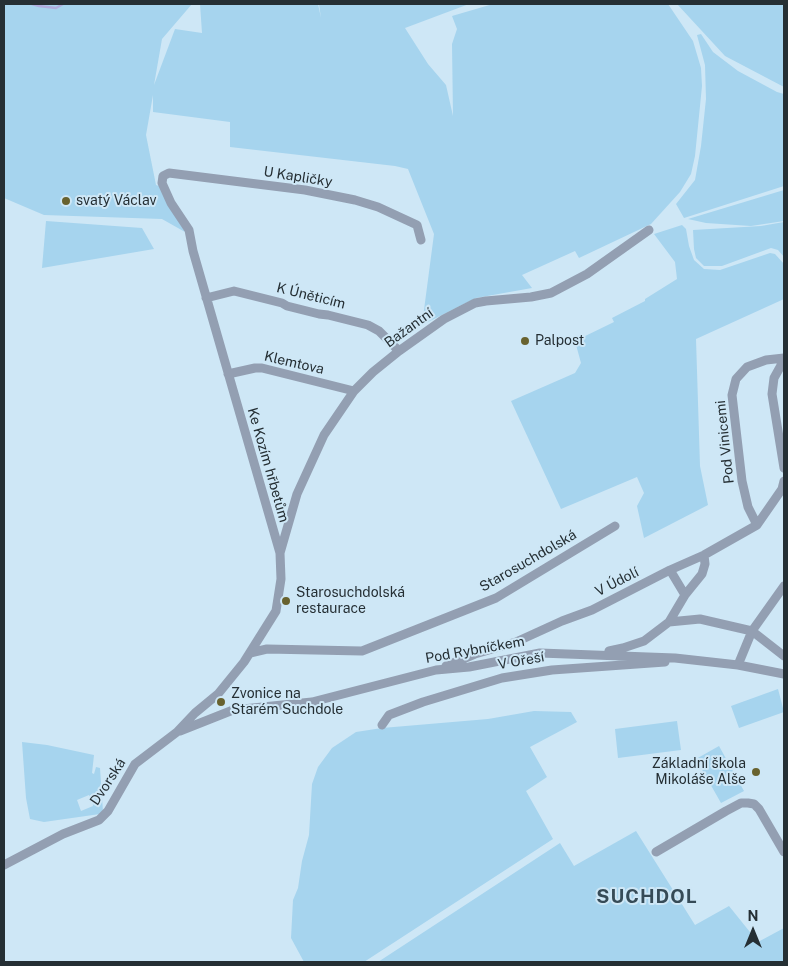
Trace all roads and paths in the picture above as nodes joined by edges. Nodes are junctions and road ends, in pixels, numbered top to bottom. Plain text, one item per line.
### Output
1 (162, 183) joint
2 (649, 230) dead end
3 (420, 240) dead end
4 (206, 298) junction
5 (399, 351) junction
6 (784, 359) edge
7 (228, 374) junction
8 (354, 392) junction
9 (784, 468) edge
10 (784, 481) edge
11 (757, 525) junction
12 (615, 526) dead end
13 (280, 553) junction
14 (704, 555) junction
15 (670, 570) junction
16 (784, 586) edge
17 (685, 595) junction
18 (669, 622) junction
19 (752, 631) junction
20 (250, 653) junction
21 (594, 654) junction
22 (784, 656) edge
23 (675, 658) junction
24 (738, 665) junction
25 (436, 670) junction
26 (784, 674) edge
27 (382, 725) dead end
28 (177, 732) junction
29 (656, 852) dead end
30 (784, 852) edge
31 (4, 865) edge

1 - 3 street, U Kapličky
1 - 4 street, Ke Kozím hřbetům
2 - 5 street, Bažantní
4 - 5 street, K Úněticím
4 - 7 street, Ke Kozím hřbetům
5 - 8 street, Bažantní
6 - 9 street
6 - 11 street, Pod Vinicemi
7 - 8 street, Klemtova
7 - 13 street, Ke Kozím hřbetům
8 - 13 street, Bažantní
10 - 11 street, V Údolí
11 - 14 street, V Údolí
12 - 20 street, Starosuchdolská
13 - 20 street, Ke Kozím hřbetům
14 - 15 street, V Údolí
14 - 17 street
15 - 17 street
15 - 25 street, V Údolí
16 - 19 street
17 - 18 street
18 - 19 street
18 - 21 street
19 - 22 street
19 - 24 street
20 - 28 street, Ke Kozím hřbetům
21 - 23 street, Pod Rybníčkem
21 - 25 street, Pod Rybníčkem
23 - 24 street, Pod Rybníčkem
23 - 27 street, V Ořeší
24 - 26 street, Pod Rybníčkem
25 - 28 street, Pod Rybníčkem
28 - 31 street, Dvorská
29 - 30 street

